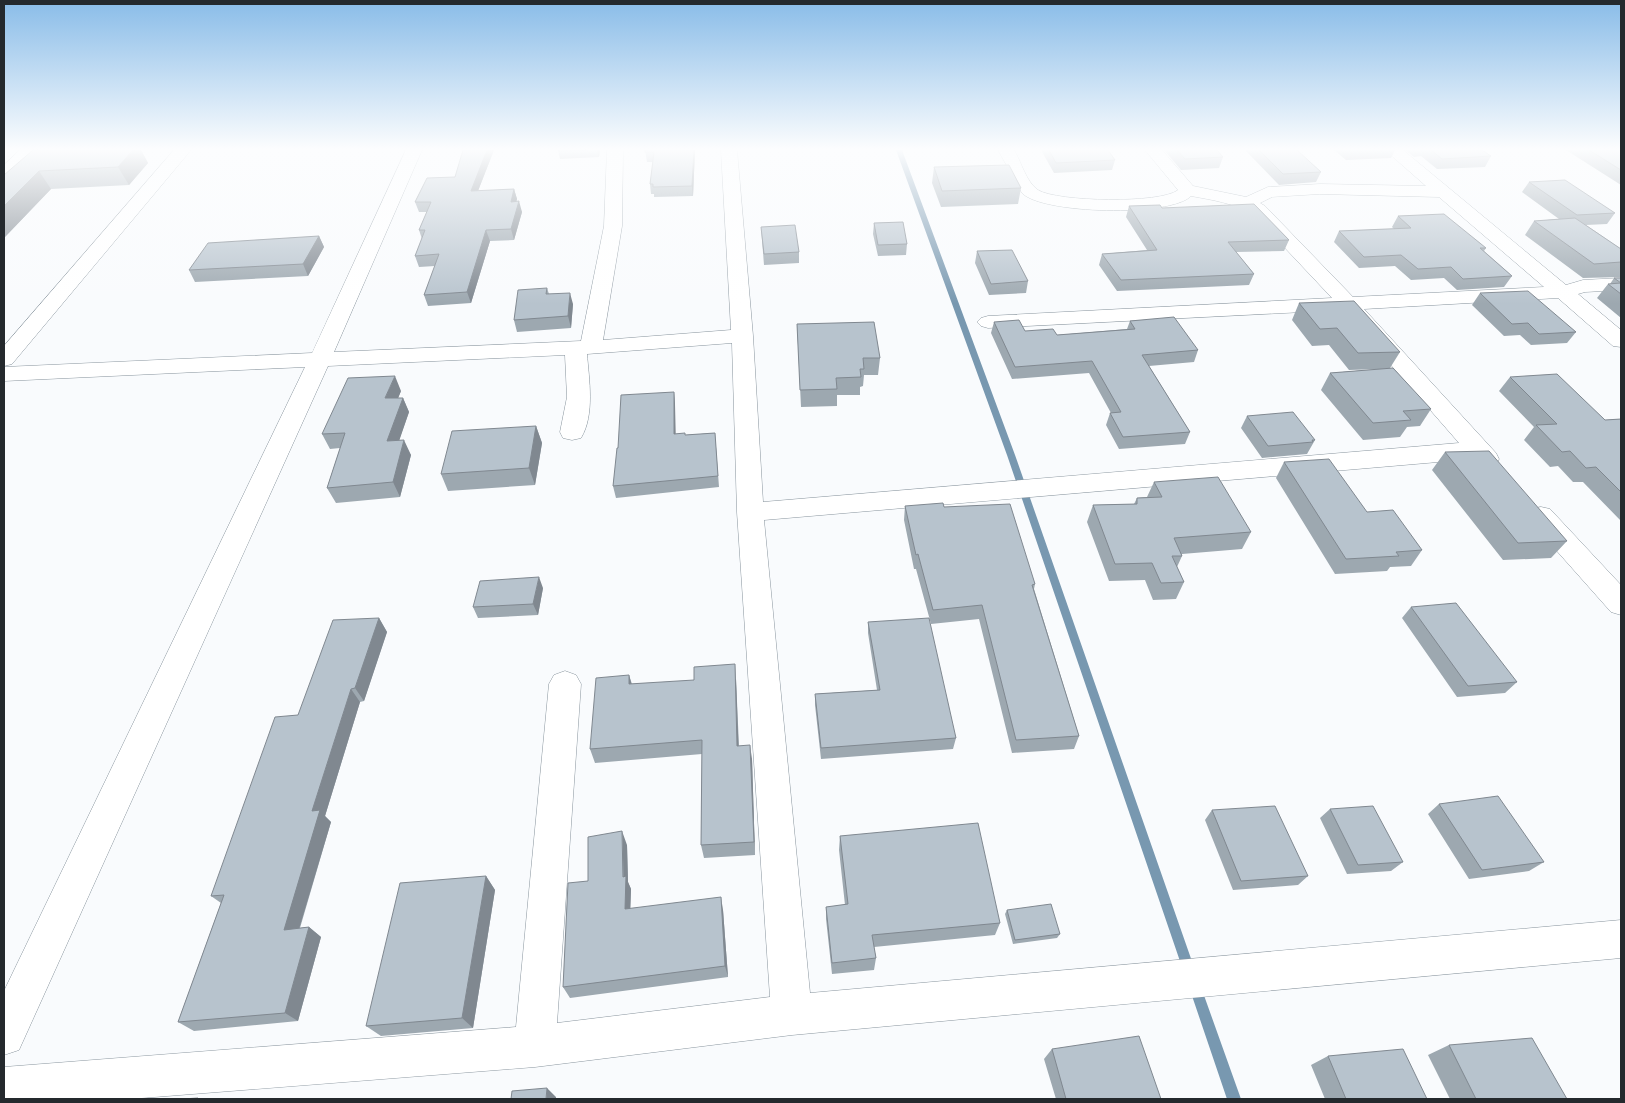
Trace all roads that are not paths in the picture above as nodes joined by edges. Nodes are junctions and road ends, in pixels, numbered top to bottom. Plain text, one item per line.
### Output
1 (139, 201) edge
2 (391, 201) edge
3 (614, 201) edge
4 (732, 201) edge
5 (1069, 201) edge
6 (1156, 201) edge
7 (1241, 201) edge
8 (1251, 201) edge
9 (1455, 201) edge
10 (1248, 203) junction
11 (1621, 284) edge
12 (1564, 292) junction
13 (1347, 302) junction
14 (988, 322) dead end
15 (742, 336) junction
16 (1621, 341) edge
17 (584, 348) junction
18 (4, 359) edge
19 (319, 361) junction
20 (4, 374) edge
21 (572, 432) dead end
22 (1479, 450) junction
23 (1499, 472) edge
24 (1526, 501) edge
25 (750, 512) junction
26 (1621, 604) edge
27 (565, 684) dead end
28 (1621, 939) edge
29 (792, 1015) junction
30 (4, 1035) edge
31 (536, 1046) junction
32 (4, 1088) edge

1 - 18 street
2 - 19 street
3 - 17 street
4 - 15 street
5 - 6 street
7 - 10 street
8 - 10 street
9 - 12 street
10 - 13 street
11 - 12 street
12 - 13 street
12 - 16 street
13 - 14 street
13 - 22 street
15 - 17 street
15 - 25 street
17 - 19 street
17 - 21 street
19 - 20 street
19 - 30 street
22 - 23 street
22 - 25 street
24 - 26 street
25 - 29 street
27 - 31 street
28 - 29 street
29 - 31 street
31 - 32 street

